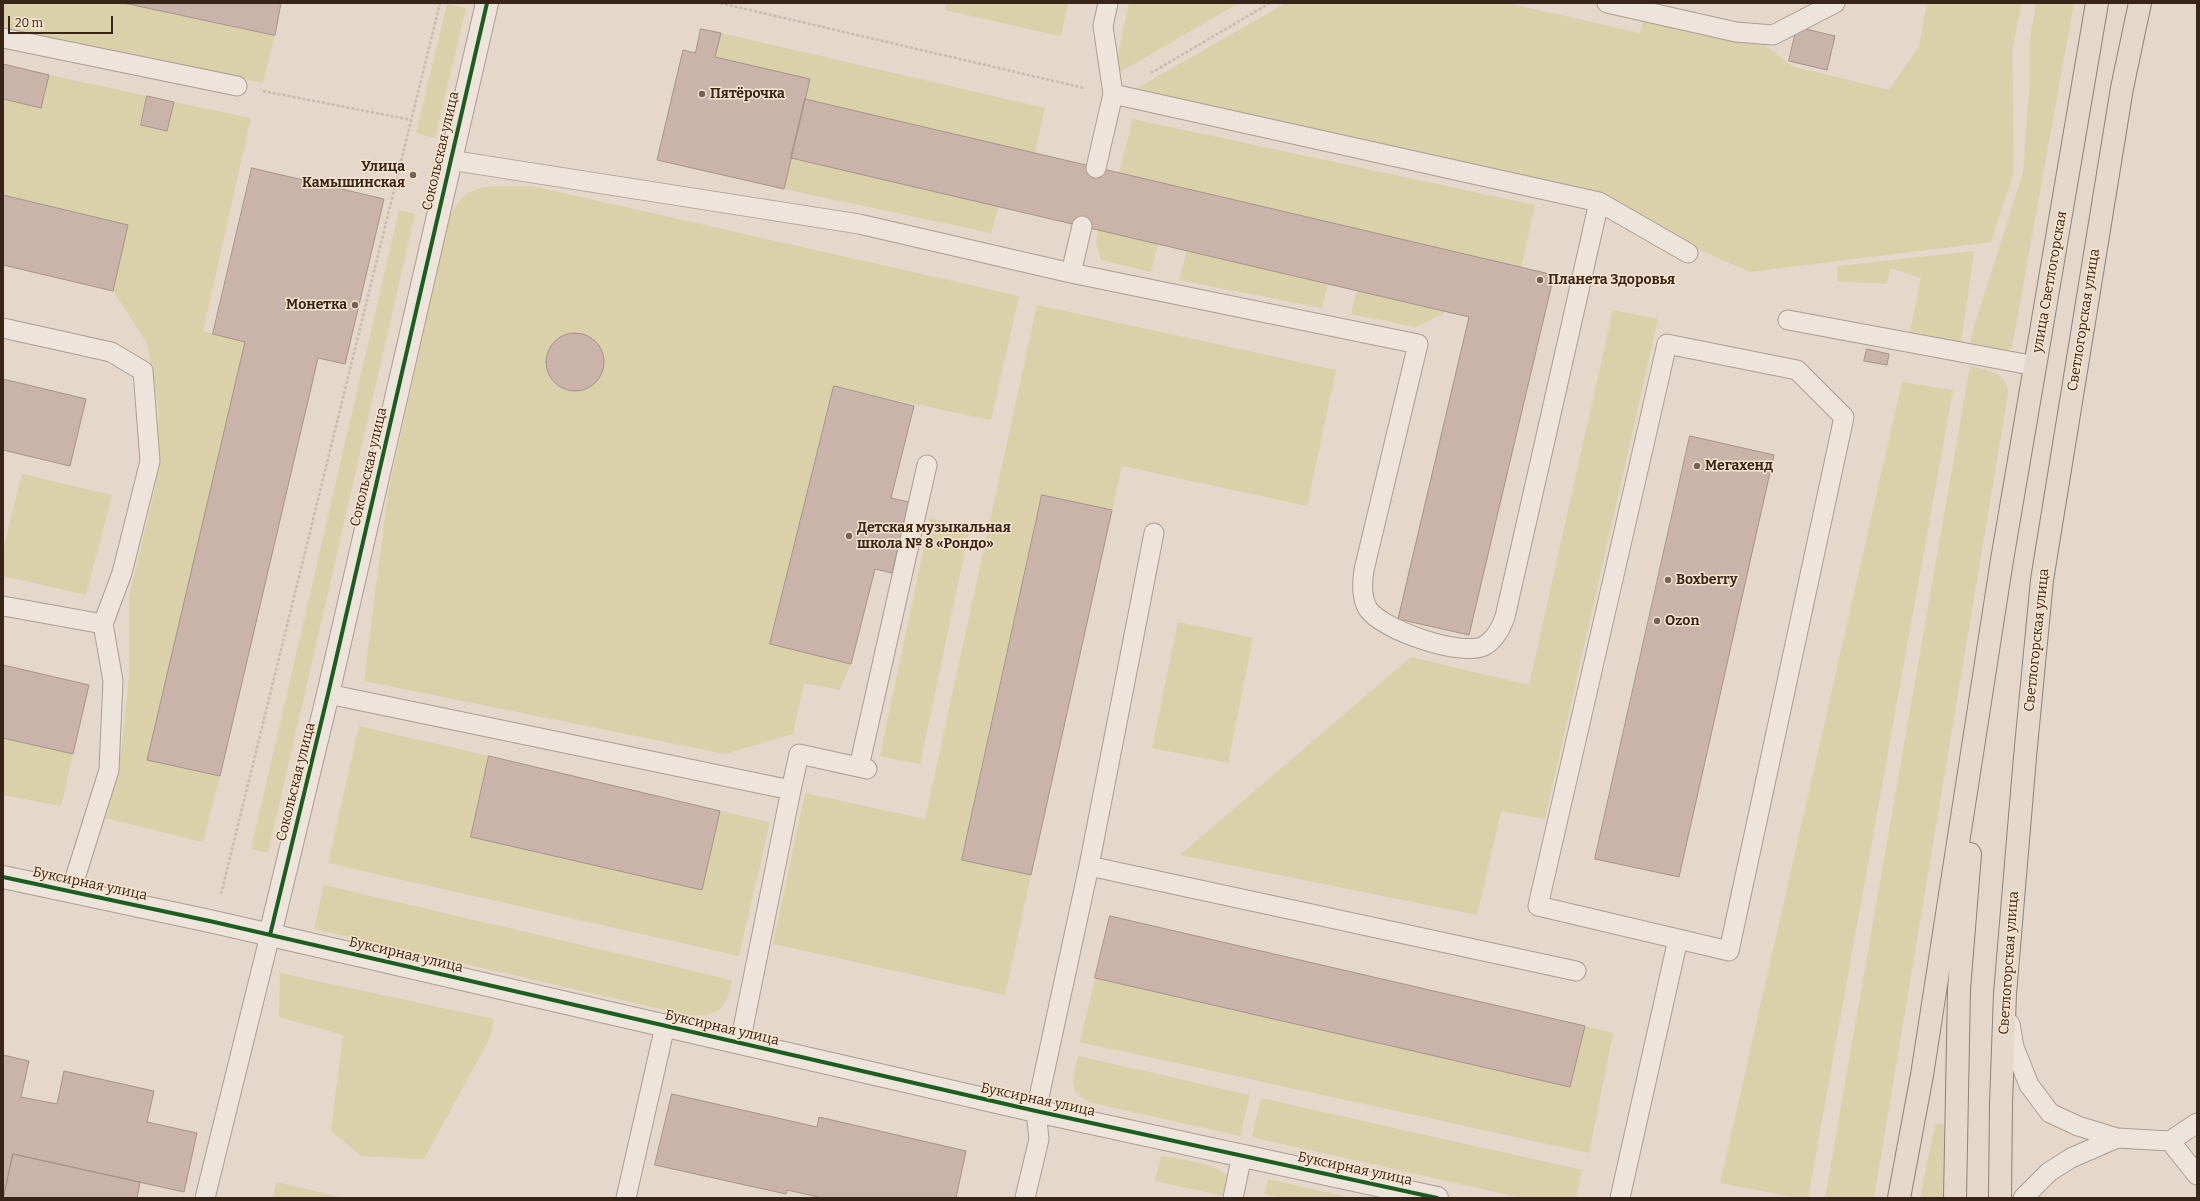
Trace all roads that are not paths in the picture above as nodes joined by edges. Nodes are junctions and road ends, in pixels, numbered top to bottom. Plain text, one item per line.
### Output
1 (487, 3) edge
2 (1108, 3) edge
3 (1607, 3) edge
4 (1835, 3) edge
5 (2097, 3) edge
6 (2140, 3) edge
7 (3, 38) edge
8 (237, 86) road end
9 (1113, 94) junction
10 (450, 160) junction
11 (1096, 168) dead end
12 (1599, 202) junction
13 (1082, 226) dead end
14 (1688, 253) dead end
15 (1071, 273) junction
16 (1788, 320) dead end
17 (3, 328) edge
18 (2036, 366) junction
19 (927, 465) dead end
20 (1154, 533) dead end
21 (2002, 560) junction
22 (3, 606) edge
23 (103, 624) junction
24 (328, 694) junction
25 (791, 790) junction
26 (1089, 866) junction
27 (3, 877) edge
28 (71, 892) junction
29 (270, 935) junction
30 (1678, 939) junction
31 (1576, 971) dead end
32 (2006, 994) junction
33 (665, 1026) junction
34 (740, 1043) junction
35 (1036, 1111) junction
36 (2197, 1123) edge
37 (2117, 1138) junction
38 (2170, 1141) junction
39 (1242, 1155) junction
40 (2197, 1175) edge
41 (205, 1198) edge
42 (626, 1198) edge
43 (1026, 1198) edge
44 (1233, 1198) edge
45 (1437, 1198) edge
46 (1620, 1198) edge
47 (1898, 1198) edge
48 (1955, 1198) edge
49 (2000, 1198) edge
50 (2023, 1198) edge

1 - 10 street, Сокольская улица
2 - 9 lane
3 - 4 lane
5 - 18 main road, улица Светлогорская
6 - 32 main road, Светлогорская улица
7 - 8 lane
9 - 11 lane
9 - 12 lane
10 - 15 lane
10 - 24 street, Сокольская улица
12 - 14 lane
12 - 15 lane
13 - 15 lane
16 - 18 lane
17 - 23 lane
18 - 21 main road, улица Светлогорская
19 - 25 lane
20 - 26 lane
21 - 47 main road
21 - 48 main road
22 - 23 lane
23 - 28 lane
24 - 25 lane
24 - 29 street, Сокольская улица
25 - 34 lane
26 - 31 lane
26 - 35 lane
27 - 28 street, Буксирная улица
28 - 29 street, Буксирная улица
29 - 33 street, Буксирная улица
29 - 41 lane
30 - 30 lane
30 - 46 lane
32 - 37 lane
32 - 49 main road, Светлогорская улица
33 - 34 street, Буксирная улица
33 - 42 lane
34 - 35 street, Буксирная улица
35 - 39 street, Буксирная улица
35 - 43 lane
36 - 38 lane
37 - 38 lane
37 - 50 lane
38 - 40 lane
39 - 44 lane
39 - 45 street, Буксирная улица

